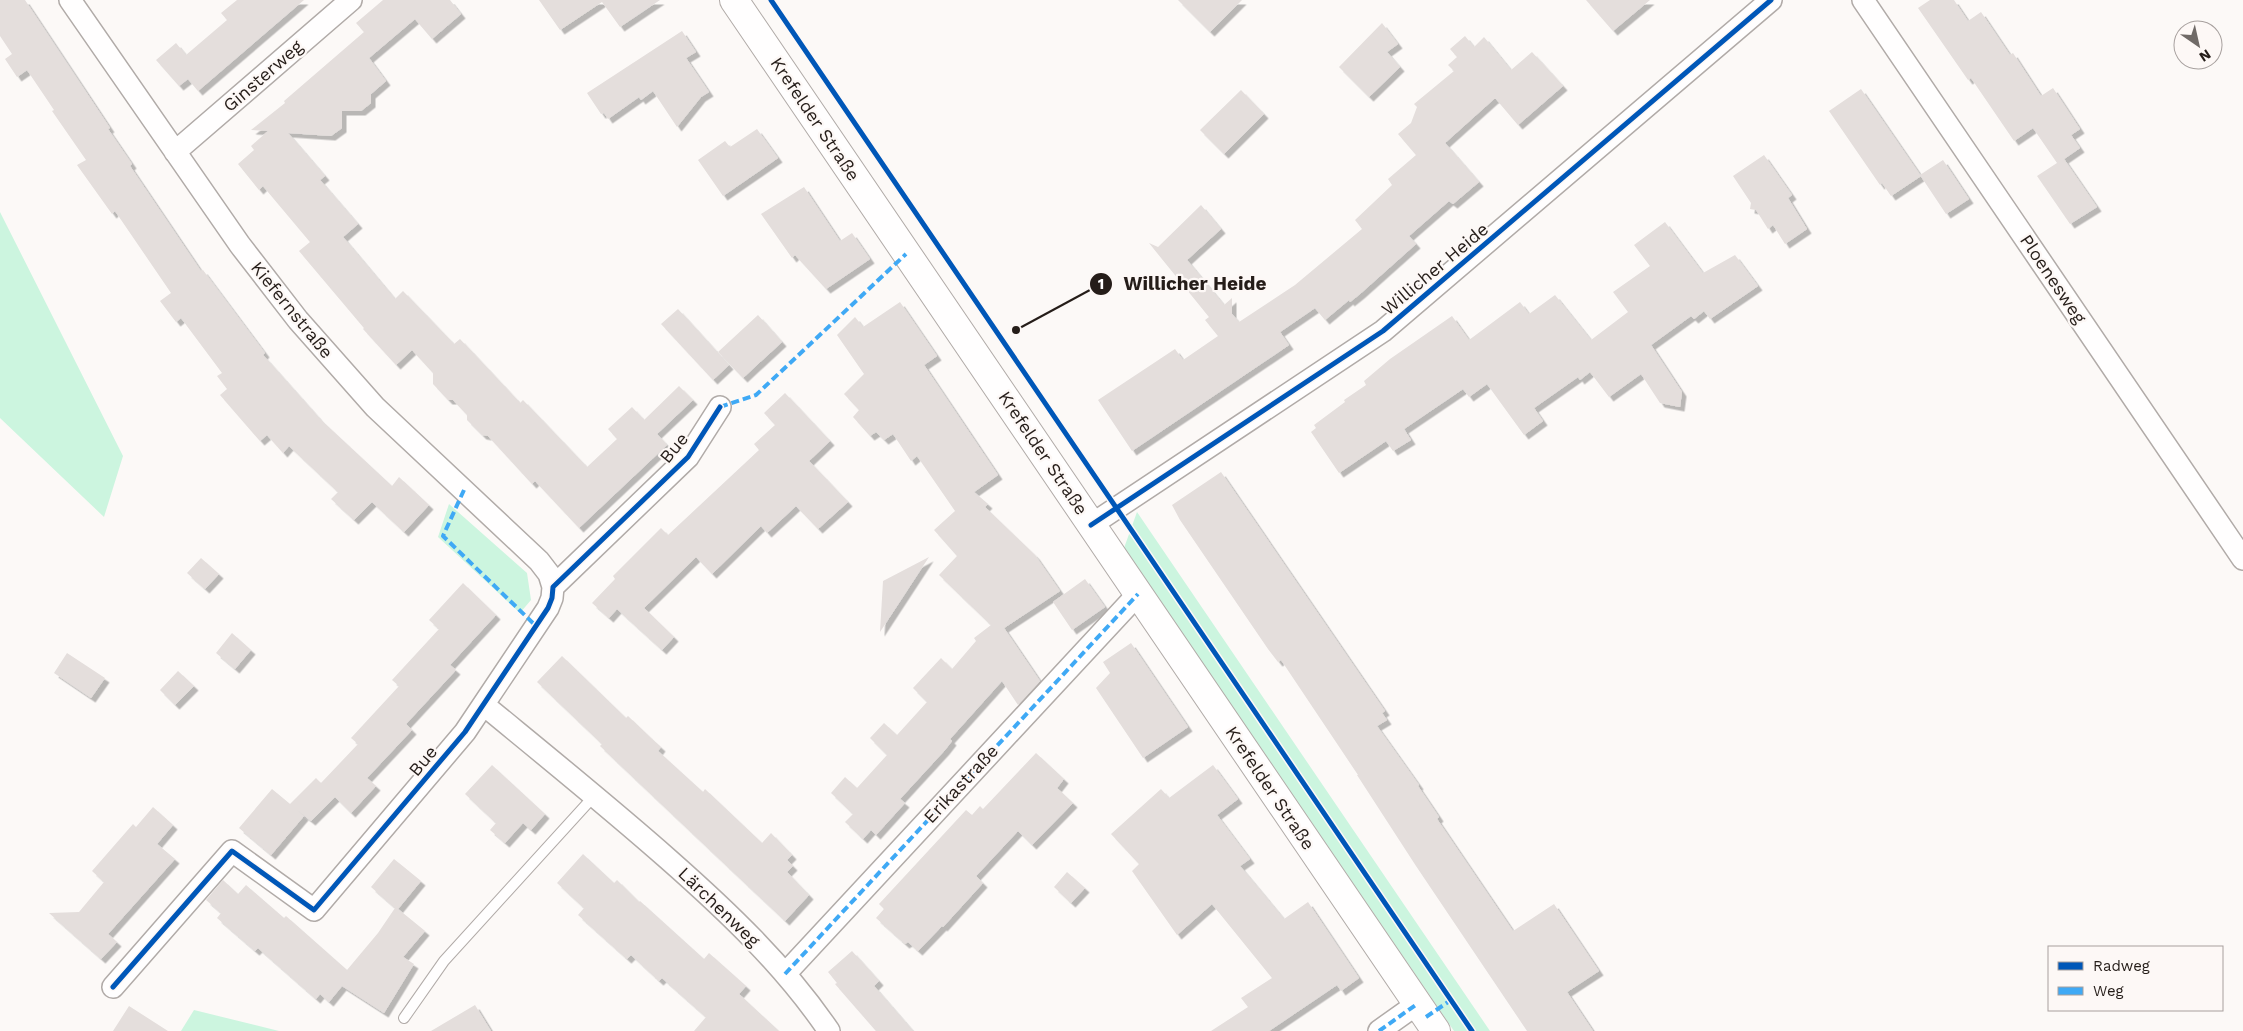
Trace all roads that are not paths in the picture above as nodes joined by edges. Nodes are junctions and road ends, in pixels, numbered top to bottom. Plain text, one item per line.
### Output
1 (70, 0) edge
2 (350, 0) edge
3 (734, 0) edge
4 (1771, 0) edge
5 (1862, 0) edge
6 (175, 152) junction
7 (720, 408) dead end
8 (1092, 525) junction
9 (2243, 559) edge
10 (553, 587) junction
11 (1138, 594) junction
12 (484, 706) junction
13 (595, 795) junction
14 (785, 974) junction
15 (113, 986) dead end
16 (1417, 1004) junction
17 (404, 1018) dead end
18 (829, 1031) edge
19 (1379, 1031) edge
20 (1436, 1031) edge

1 - 6 street, Kiefernstraße
2 - 6 street, Ginsterweg
3 - 8 main road, Krefelder Straße
4 - 8 street, Willicher Heide
5 - 9 street, Ploenesweg
6 - 10 street, Kiefernstraße
7 - 10 street, Bue
8 - 11 main road, Krefelder Straße
10 - 12 street, Bue
11 - 14 street, Erikastraße
11 - 16 main road, Krefelder Straße
12 - 13 street, Lärchenweg
12 - 15 street, Bue
13 - 14 street, Lärchenweg
13 - 17 lane
14 - 18 street, Lärchenweg
16 - 19 street
16 - 20 main road, Krefelder Straße

